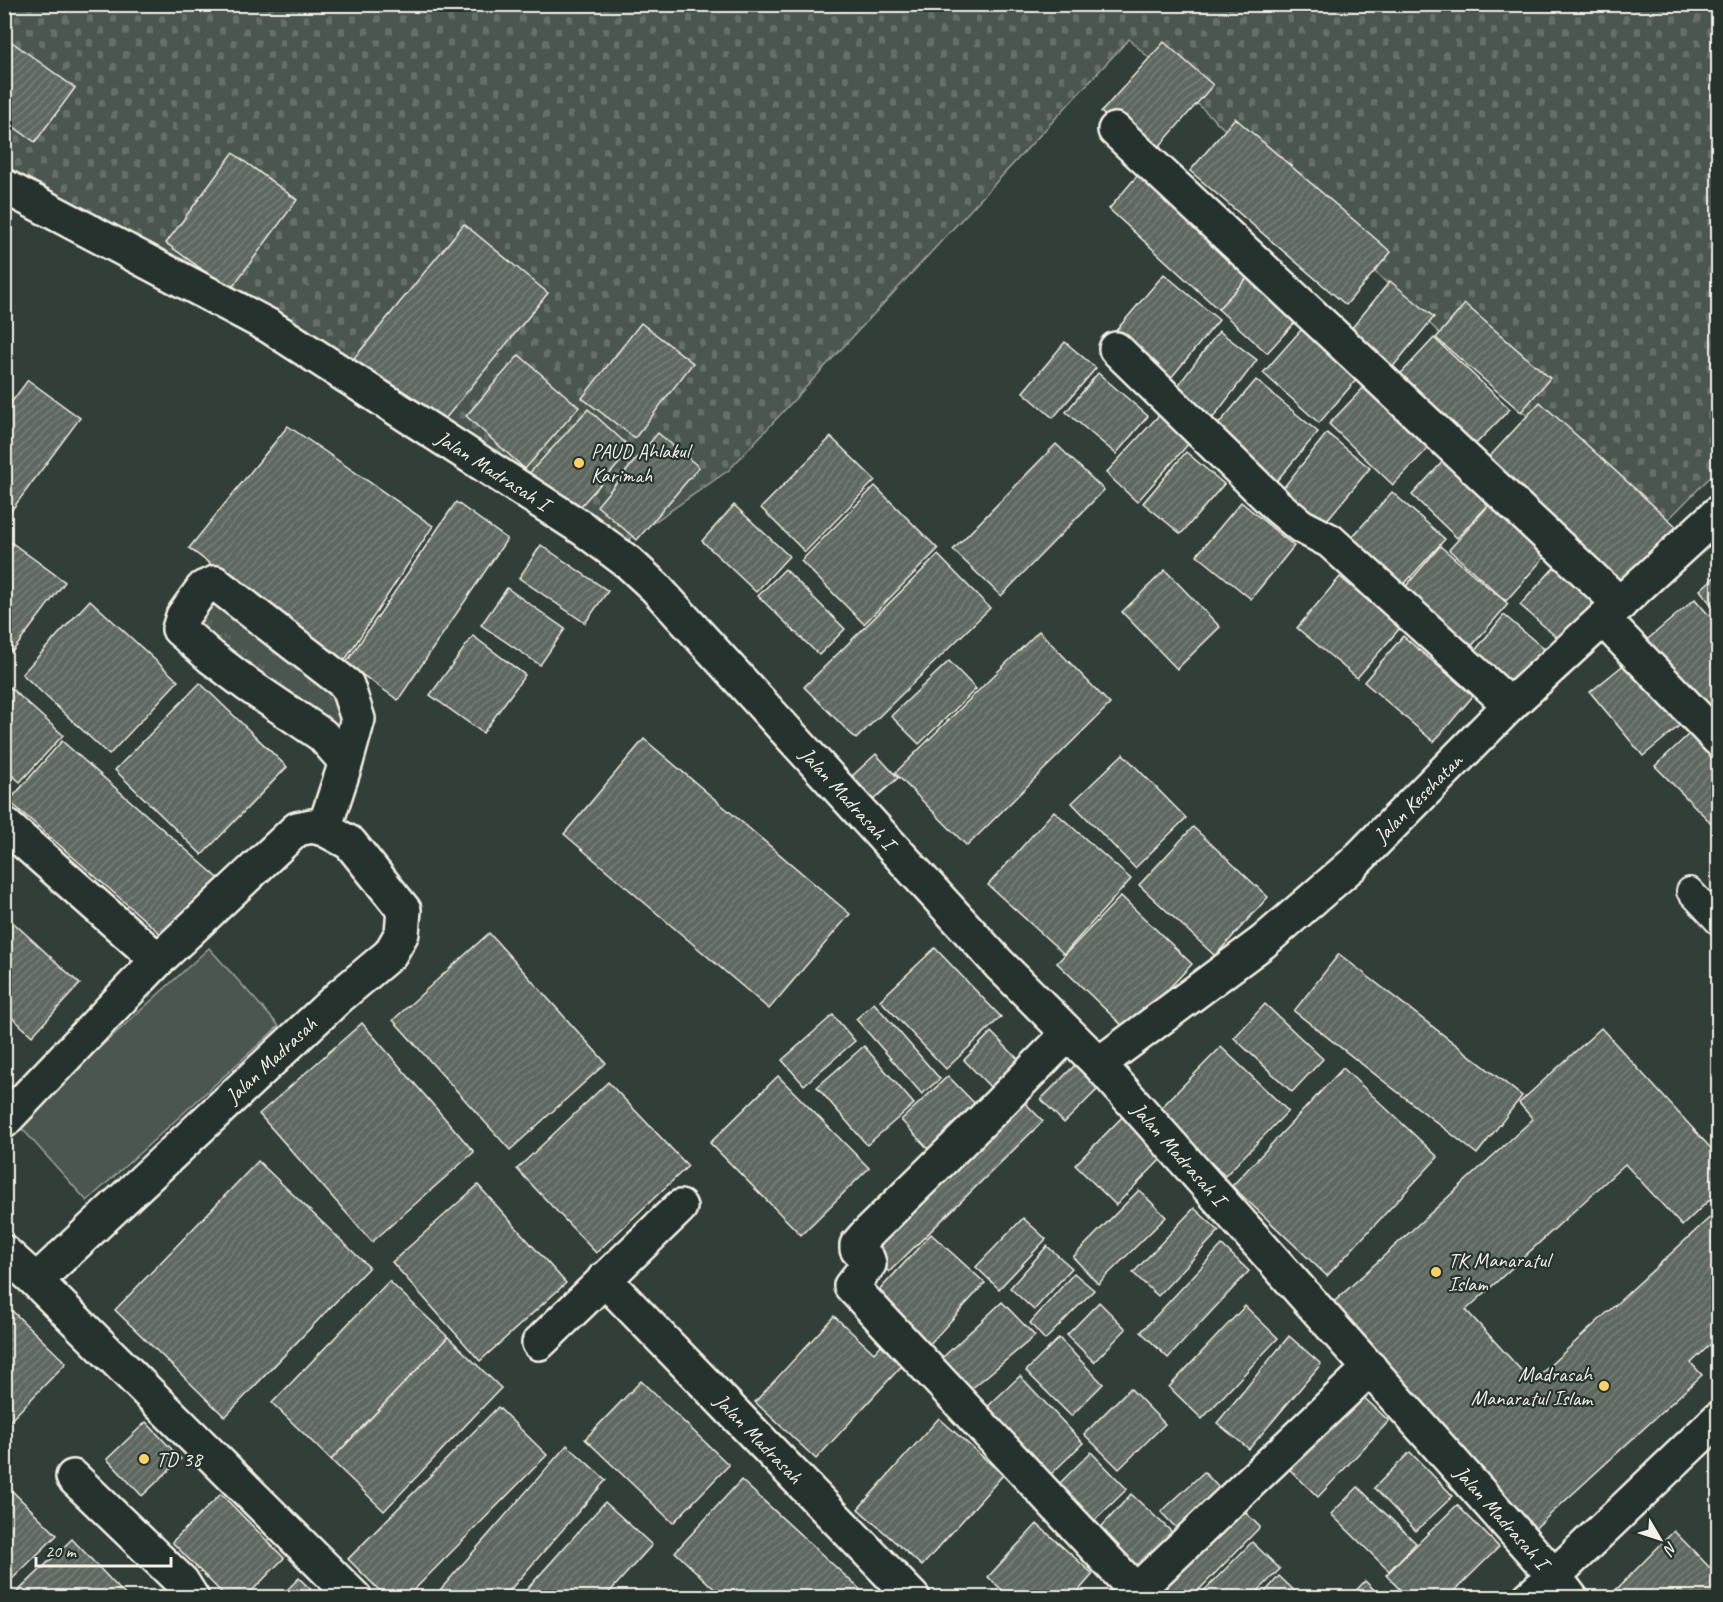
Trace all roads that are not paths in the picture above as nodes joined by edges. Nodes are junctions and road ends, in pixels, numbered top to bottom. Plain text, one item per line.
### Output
1 (1115, 130) dead end
2 (4, 186) edge
3 (1116, 349) dead end
4 (1719, 513) edge
5 (1611, 612) junction
6 (1510, 705) junction
7 (1719, 739) edge
8 (346, 762) junction
9 (4, 824) edge
10 (324, 829) junction
11 (1690, 891) dead end
12 (1719, 921) edge
13 (158, 960) junction
14 (1068, 1034) junction
15 (1099, 1064) junction
16 (4, 1121) edge
17 (680, 1207) dead end
18 (4, 1252) edge
19 (604, 1279) junction
20 (36, 1281) junction
21 (539, 1343) dead end
22 (1370, 1368) junction
23 (1719, 1419) edge
24 (73, 1477) dead end
25 (1562, 1587) edge
26 (192, 1598) edge
27 (355, 1598) edge
28 (913, 1598) edge
29 (1529, 1598) edge

1 - 5 street
2 - 14 street, Jalan Madrasah I
3 - 6 street
4 - 5 street, Jalan Kesehatan
5 - 6 street, Jalan Kesehatan
5 - 7 street
6 - 15 street, Jalan Kesehatan
8 - 8 street
8 - 10 street
9 - 13 street
10 - 13 street
10 - 20 street, Jalan Madrasah
11 - 12 lane
13 - 16 street
14 - 15 street, Jalan Madrasah I
14 - 22 street
15 - 22 street, Jalan Madrasah I
17 - 19 street
18 - 20 street
19 - 21 street
19 - 28 street, Jalan Madrasah
20 - 27 street
22 - 25 street, Jalan Madrasah I
23 - 25 street
24 - 26 street
25 - 29 street

